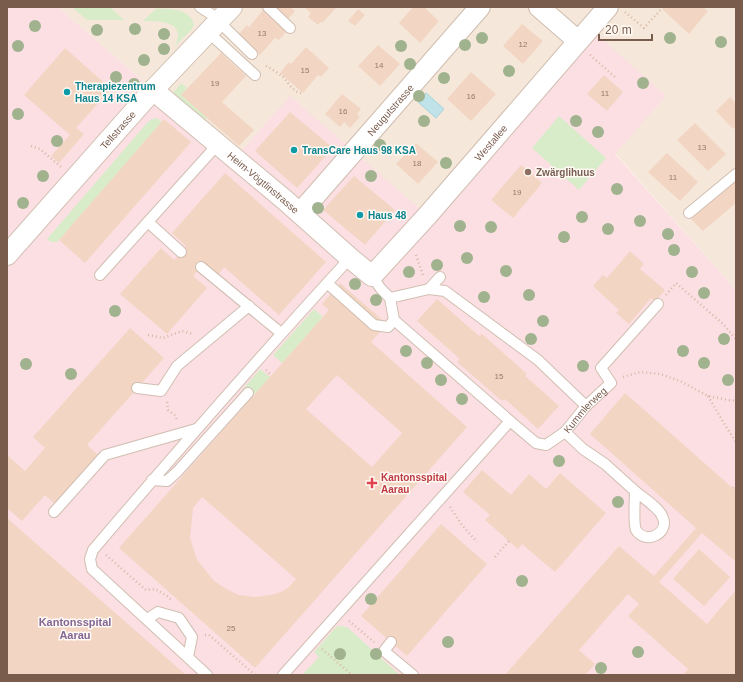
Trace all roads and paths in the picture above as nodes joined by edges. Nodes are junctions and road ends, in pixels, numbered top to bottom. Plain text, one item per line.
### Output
1 (200, 7) edge
2 (268, 7) edge
3 (480, 7) edge
4 (539, 7) edge
5 (663, 7) edge
6 (616, 9) edge
7 (219, 20) edge
8 (290, 28) dead end
9 (583, 47) junction
10 (252, 54) joint
11 (256, 76) dead end
12 (616, 78) dead end
13 (153, 90) junction
14 (303, 92) dead end
15 (218, 144) junction
16 (31, 146) dead end
17 (64, 169) dead end
18 (736, 174) edge
19 (300, 213) junction
20 (689, 213) dead end
21 (148, 222) junction
22 (181, 252) dead end
23 (7, 255) edge
24 (350, 258) junction
25 (201, 267) dead end
26 (100, 275) dead end
27 (372, 276) junction
28 (440, 277) dead end
29 (327, 283) junction
30 (429, 289) junction
31 (390, 298) junction
32 (658, 304) joint
33 (249, 306) junction
34 (394, 320) junction
35 (281, 333) junction
36 (148, 335) dead end
37 (209, 339) junction
38 (736, 339) edge
39 (611, 383) junction
40 (137, 388) dead end
41 (248, 393) dead end
42 (708, 396) junction
43 (736, 401) edge
44 (586, 406) junction
45 (168, 410) dead end
46 (176, 416) dead end
47 (510, 421) junction
48 (196, 428) junction
49 (565, 432) junction
50 (736, 442) edge
51 (152, 480) junction
52 (736, 485) edge
53 (733, 488) dead end
54 (635, 490) dead end
55 (441, 499) junction
56 (54, 512) dead end
57 (509, 541) dead end
58 (477, 542) dead end
59 (105, 554) dead end
60 (495, 557) dead end
61 (176, 604) dead end
62 (338, 612) junction
63 (147, 619) junction
64 (192, 637) junction
65 (391, 642) dead end
66 (322, 649) dead end
67 (384, 650) junction
68 (188, 658) junction
69 (207, 675) edge
70 (255, 675) edge
71 (283, 675) edge
72 (352, 675) edge
73 (413, 675) edge

1 - 7 lane
2 - 8 lane
3 - 19 street, Neugutstrasse
4 - 9 street
5 - 6 path
6 - 9 street, Westallee
7 - 10 lane
7 - 11 lane
7 - 13 street, Tellstrasse
9 - 12 path
9 - 27 street, Westallee
10 - 14 path
13 - 15 street, Heim-Vögtlinstrasse
13 - 23 street, Tellstrasse
15 - 19 street, Heim-Vögtlinstrasse
15 - 21 lane
16 - 17 path
18 - 20 lane
19 - 24 street, Heim-Vögtlinstrasse
21 - 22 lane
21 - 26 lane
24 - 27 street, Heim-Vögtlinstrasse
24 - 29 lane
25 - 33 lane
27 - 31 lane
28 - 30 lane
29 - 34 lane
29 - 35 lane
30 - 31 lane
30 - 44 lane
31 - 34 lane
32 - 38 path
32 - 39 lane
33 - 35 lane
33 - 37 lane
34 - 47 lane, Kummlerweg
35 - 48 lane
36 - 37 path
37 - 40 lane
39 - 42 path, Kummlerweg
39 - 44 lane, Kummlerweg
41 - 51 lane
42 - 43 path, Kummlerweg
42 - 50 path
44 - 49 lane, Kummlerweg
45 - 46 path
47 - 49 lane, Kummlerweg
47 - 55 lane
48 - 51 lane
48 - 56 lane
49 - 54 lane
51 - 63 lane
52 - 53 path
55 - 58 path
55 - 62 lane
57 - 60 path
59 - 61 path
62 - 67 path
62 - 71 lane
63 - 64 lane
63 - 68 lane
64 - 68 lane
64 - 70 path
65 - 67 lane
66 - 72 path
67 - 73 lane
68 - 69 lane

